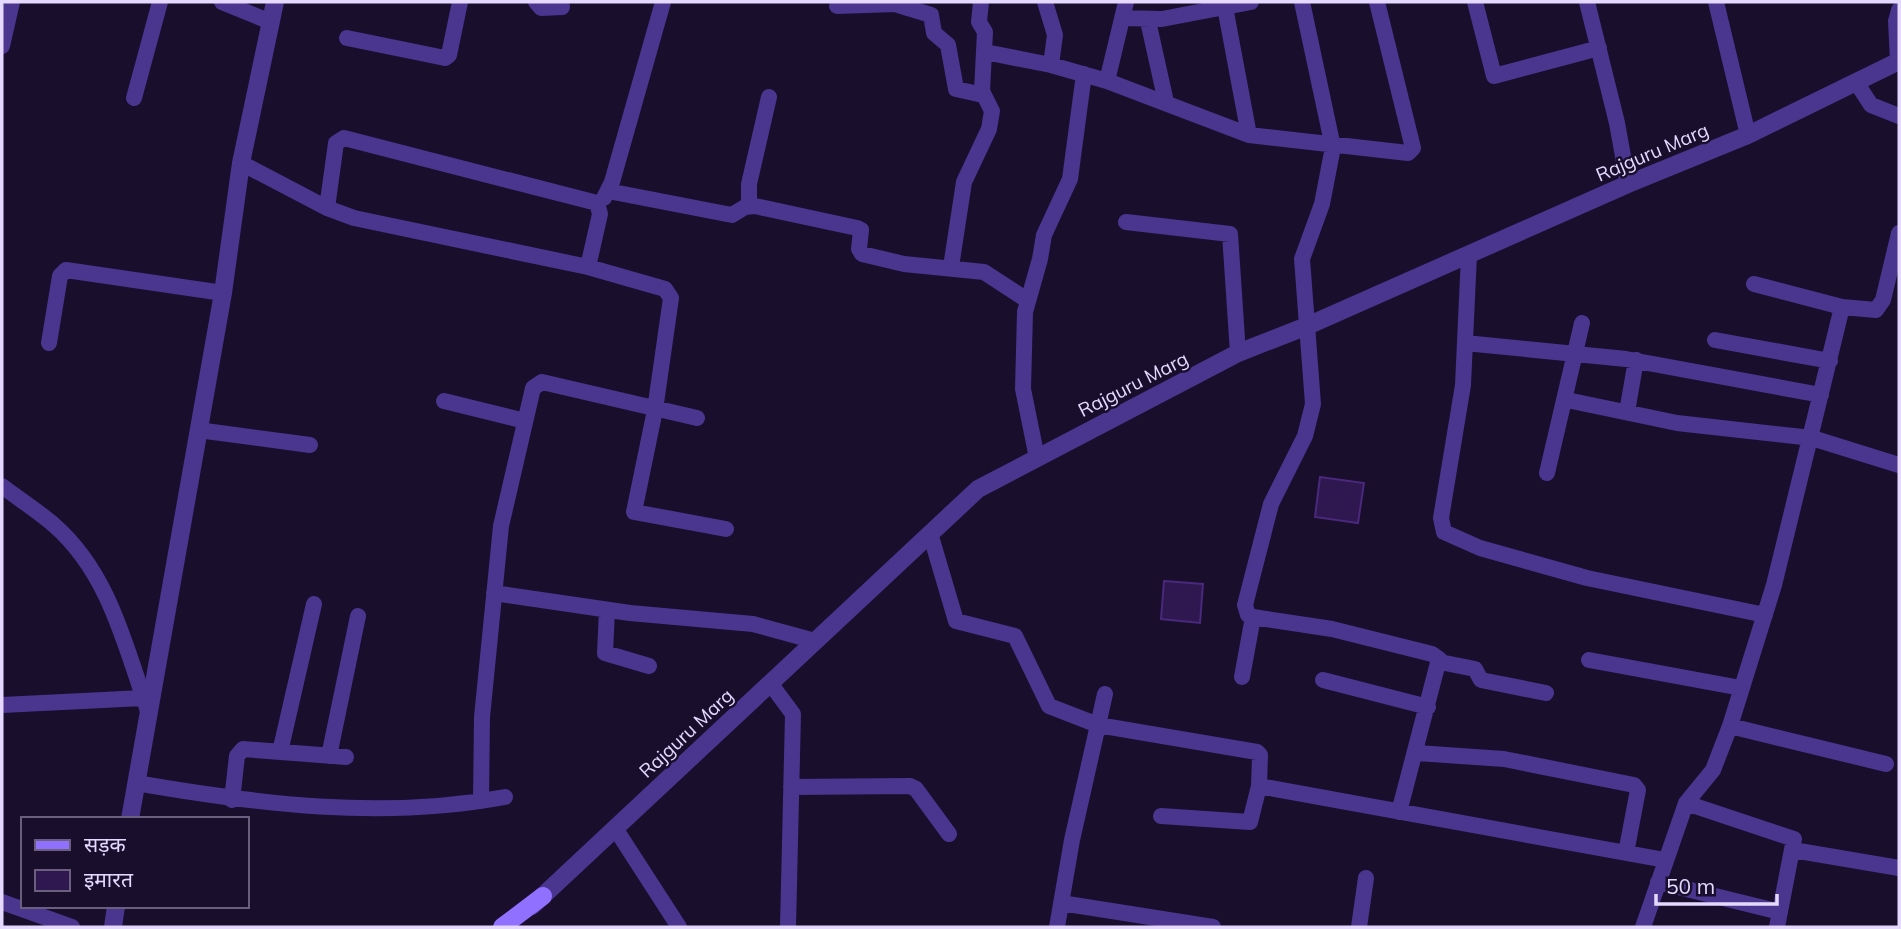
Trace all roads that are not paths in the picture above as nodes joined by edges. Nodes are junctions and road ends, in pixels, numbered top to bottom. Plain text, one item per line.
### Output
1 (12, 2) edge
2 (160, 2) edge
3 (222, 2) edge
4 (275, 2) edge
5 (460, 2) edge
6 (536, 2) edge
7 (663, 2) edge
8 (981, 2) edge
9 (1045, 2) edge
10 (1126, 2) edge
11 (1251, 2) edge
12 (1302, 2) edge
13 (1377, 2) edge
14 (1475, 2) edge
15 (1587, 2) edge
16 (1716, 2) edge
17 (837, 6) dead end
18 (562, 7) dead end
19 (1225, 7) junction
20 (1899, 10) edge
21 (1122, 19) junction
22 (1147, 21) junction
23 (271, 22) junction
24 (347, 38) dead end
25 (2, 46) edge
26 (1598, 48) junction
27 (985, 52) junction
28 (1899, 61) edge
29 (1051, 65) junction
30 (1084, 74) junction
31 (1107, 80) junction
32 (1856, 82) junction
33 (982, 95) junction
34 (769, 97) dead end
35 (134, 98) dead end
36 (1166, 102) junction
37 (1899, 116) edge
38 (1249, 135) junction
39 (1748, 135) junction
40 (1333, 147) junction
41 (241, 163) junction
42 (1628, 184) junction
43 (608, 191) junction
44 (599, 205) junction
45 (749, 206) junction
46 (327, 208) junction
47 (1126, 222) dead end
48 (1899, 233) edge
49 (1469, 255) junction
50 (588, 267) junction
51 (951, 267) junction
52 (1754, 284) dead end
53 (223, 293) junction
54 (1027, 300) junction
55 (1842, 307) junction
56 (1581, 324) dead end
57 (1307, 326) junction
58 (1715, 340) dead end
59 (49, 343) dead end
60 (1465, 343) junction
61 (1576, 352) junction
62 (1238, 353) junction
63 (1636, 360) junction
64 (1829, 361) junction
65 (1821, 395) junction
66 (1567, 400) junction
67 (444, 401) dead end
68 (655, 410) junction
69 (1627, 412) junction
70 (697, 418) dead end
71 (525, 421) junction
72 (198, 430) junction
73 (1812, 438) junction
74 (310, 445) dead end
75 (1037, 458) junction
76 (1899, 465) edge
77 (1547, 472) dead end
78 (2, 486) edge
79 (726, 529) dead end
80 (930, 533) junction
81 (494, 593) junction
82 (314, 604) dead end
83 (607, 610) junction
84 (1765, 615) junction
85 (358, 616) dead end
86 (1253, 617) junction
87 (815, 641) junction
88 (1589, 660) dead end
89 (1440, 662) junction
90 (649, 666) dead end
91 (1242, 677) dead end
92 (1323, 680) dead end
93 (770, 683) junction
94 (1741, 688) junction
95 (1546, 693) dead end
96 (1105, 694) dead end
97 (2, 705) edge
98 (145, 705) junction
99 (1428, 707) junction
100 (1098, 725) junction
101 (1730, 726) junction
102 (280, 752) junction
103 (1417, 753) junction
104 (328, 756) junction
105 (346, 757) dead end
106 (1886, 764) dead end
107 (136, 783) junction
108 (1259, 786) junction
109 (791, 787) junction
110 (505, 797) dead end
111 (232, 800) junction
112 (481, 801) junction
113 (1686, 803) junction
114 (1399, 811) junction
115 (1161, 816) dead end
116 (130, 817) edge
117 (615, 828) junction
118 (949, 834) dead end
119 (1793, 850) junction
120 (1626, 853) junction
121 (1665, 860) junction
122 (1899, 868) edge
123 (1366, 878) dead end
124 (1658, 881) junction
125 (543, 896) joint
126 (2, 902) edge
127 (1061, 903) junction
128 (116, 908) edge
129 (1778, 920) edge
130 (1179, 925) edge
131 (72, 927) edge
132 (113, 927) edge
133 (504, 927) edge
134 (679, 927) edge
135 (788, 927) edge
136 (1057, 927) edge
137 (1213, 927) edge
138 (1359, 927) edge
139 (1643, 927) edge

1 - 25 street
2 - 35 street
3 - 23 street
4 - 23 street
5 - 24 street
6 - 18 street
7 - 43 street
8 - 27 street
9 - 29 street
10 - 21 street
11 - 19 street
12 - 40 street
13 - 40 street
14 - 26 street
15 - 26 street
16 - 39 street
17 - 33 street
19 - 22 street
19 - 38 street
20 - 28 street
21 - 22 street
21 - 31 street
22 - 36 street
23 - 41 street
26 - 42 street
27 - 29 street
27 - 33 street
28 - 32 street, Rajguru Marg
29 - 30 street
30 - 31 street
30 - 54 street
31 - 36 street
32 - 37 street
32 - 39 street, Rajguru Marg
33 - 51 street
34 - 45 street
36 - 38 street
38 - 40 street
39 - 42 street, Rajguru Marg
40 - 57 street
41 - 46 street
41 - 53 street
42 - 49 street, Rajguru Marg
43 - 44 street
43 - 45 street
44 - 46 street
44 - 50 street
45 - 51 street
46 - 50 street
47 - 62 street
48 - 55 street
49 - 57 street, Rajguru Marg
49 - 60 street
50 - 68 street
51 - 54 street
52 - 55 street
53 - 59 street
53 - 72 street
54 - 75 street
55 - 64 street
56 - 61 street
57 - 62 street, Rajguru Marg
57 - 86 street
58 - 64 street
60 - 61 street
60 - 84 street
61 - 63 street
61 - 66 street
62 - 75 street, Rajguru Marg
63 - 65 street
63 - 69 street
64 - 65 street
65 - 73 street
66 - 69 street
66 - 77 street
67 - 71 street
68 - 70 street
68 - 71 street
68 - 79 street
69 - 73 street
71 - 81 street
72 - 74 street
72 - 98 street
73 - 76 street
73 - 84 street
75 - 80 street, Rajguru Marg
78 - 98 street
80 - 87 street, Rajguru Marg
80 - 100 street
81 - 83 street
81 - 112 street
82 - 102 street
83 - 87 street
83 - 90 street
84 - 94 street
85 - 104 street
86 - 89 street
86 - 91 street
87 - 93 street, Rajguru Marg
88 - 94 street
89 - 95 street
89 - 99 street
92 - 99 street
93 - 109 street
93 - 117 street, Rajguru Marg
94 - 101 street
96 - 100 street
97 - 98 street
98 - 107 street
99 - 103 street
100 - 108 street
100 - 127 street
101 - 106 street
101 - 113 street
102 - 104 street
102 - 111 street
103 - 114 street
103 - 120 street
104 - 105 street
107 - 111 street
107 - 116 street
108 - 114 street
108 - 115 street
109 - 118 street
109 - 135 street
110 - 112 street
111 - 112 street
113 - 119 street
113 - 121 street
114 - 120 street
117 - 125 street, Rajguru Marg
117 - 134 street
119 - 122 street
119 - 129 street
120 - 121 street
121 - 124 street
123 - 138 street
124 - 129 street
124 - 139 street
125 - 133 main road
126 - 131 street
127 - 130 street
127 - 136 street
128 - 132 street
130 - 137 street

